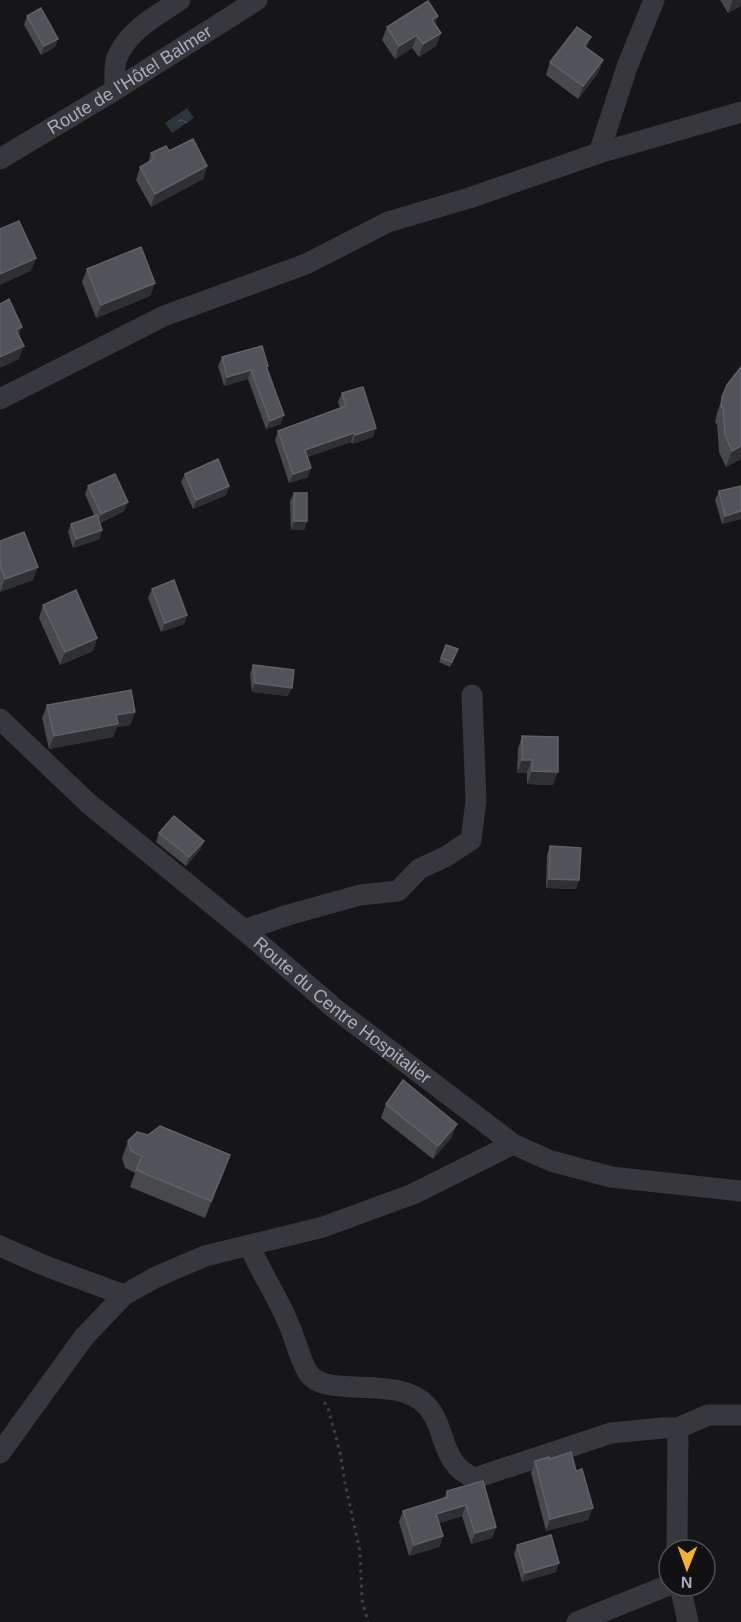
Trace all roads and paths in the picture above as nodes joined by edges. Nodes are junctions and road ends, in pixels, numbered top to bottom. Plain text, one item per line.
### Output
1 (180, 0) edge
2 (257, 0) edge
3 (654, 0) edge
4 (153, 7) edge
5 (115, 90) junction
6 (741, 112) edge
7 (599, 153) junction
8 (0, 159) edge
9 (0, 399) edge
10 (472, 695) dead end
11 (0, 719) edge
12 (244, 930) junction
13 (513, 1144) junction
14 (741, 1191) edge
15 (249, 1245) junction
16 (0, 1246) edge
17 (124, 1295) junction
18 (309, 1375) junction
19 (741, 1415) edge
20 (678, 1428) junction
21 (0, 1453) edge
22 (677, 1538) edge
23 (657, 1590) edge
24 (683, 1598) edge
25 (368, 1622) edge
26 (577, 1622) edge
27 (688, 1622) edge

1 - 4 street
2 - 5 street, Route de l'Hôtel Balmer
3 - 7 street
4 - 5 street
5 - 8 street, Route de l'Hôtel Balmer
6 - 7 street
7 - 9 street
10 - 12 street
11 - 12 street, Route du Centre Hospitalier
12 - 13 street, Route du Centre Hospitalier
13 - 14 street, Route du Centre Hospitalier
13 - 15 street
15 - 17 street
15 - 18 street
16 - 17 street
17 - 21 street
18 - 20 street
18 - 25 path
19 - 20 street
20 - 22 street
23 - 26 street
24 - 27 street

